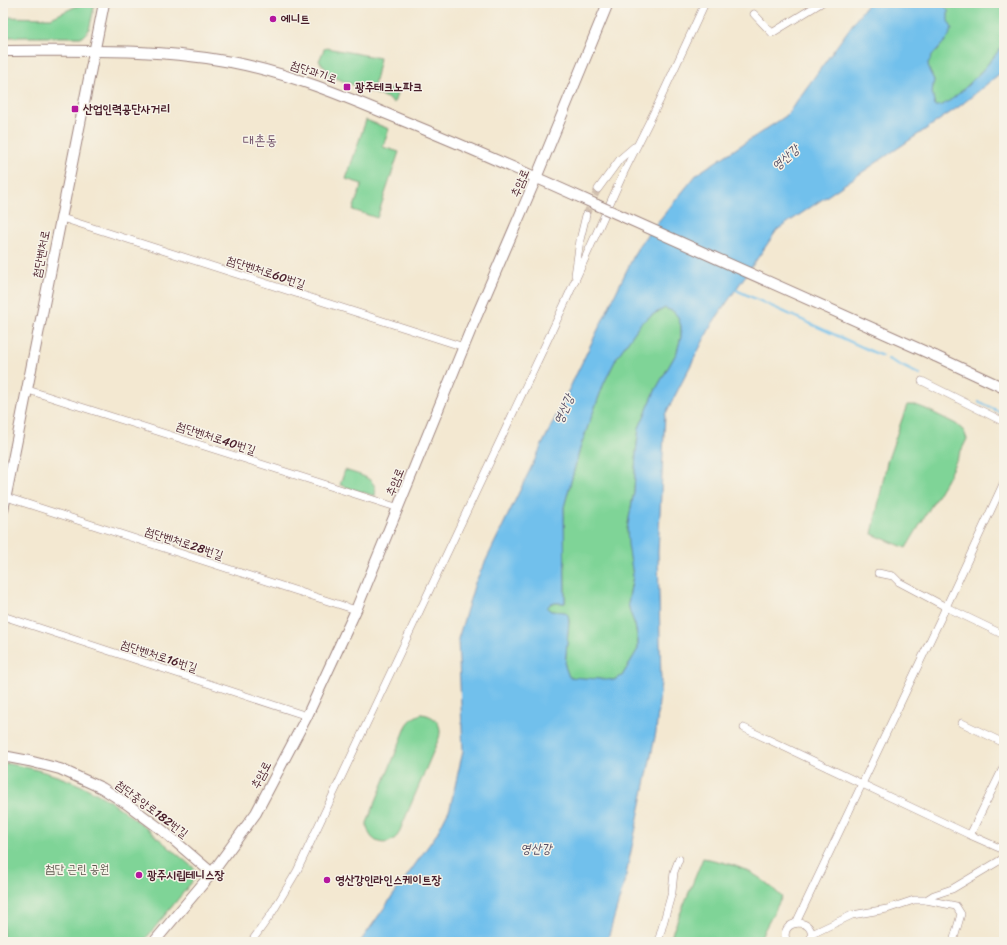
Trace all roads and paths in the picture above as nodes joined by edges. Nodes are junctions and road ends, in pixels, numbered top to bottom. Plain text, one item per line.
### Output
1 (104, 3) edge
2 (608, 3) edge
3 (705, 3) edge
4 (822, 3) edge
5 (754, 14) dead end
6 (3, 51) edge
7 (94, 51) junction
8 (638, 144) junction
9 (536, 178) junction
10 (598, 188) tunnel mouth
11 (586, 215) tunnel mouth
12 (62, 218) junction
13 (570, 292) junction
14 (464, 347) junction
15 (922, 381) dead end
16 (1004, 388) edge
17 (28, 390) junction
18 (1004, 422) edge
19 (1004, 482) edge
20 (6, 497) junction
21 (399, 508) junction
22 (3, 510) edge
23 (878, 574) dead end
24 (946, 607) junction
25 (356, 610) junction
26 (3, 616) edge
27 (1004, 635) edge
28 (307, 716) junction
29 (962, 723) dead end
30 (744, 728) dead end
31 (1004, 743) edge
32 (3, 756) edge
33 (1004, 766) edge
34 (862, 784) junction
35 (970, 835) junction
36 (1004, 850) edge
37 (1004, 858) edge
38 (679, 859) dead end
39 (212, 873) junction
40 (926, 900) junction
41 (796, 923) junction
42 (812, 934) junction
43 (154, 942) edge
44 (252, 942) edge
45 (658, 942) edge
46 (787, 942) edge
47 (810, 942) edge
48 (953, 942) edge

1 - 7 street, 첨단벤처로
2 - 9 street, 추암로
3 - 8 street
4 - 5 street
6 - 7 street, 첨단과기로
7 - 9 street, 첨단과기로
7 - 12 street, 첨단벤처로
8 - 10 street
8 - 13 street
9 - 14 street, 추암로
9 - 16 street, 첨단과기로, bridge
11 - 13 street
12 - 14 street, 첨단벤처로60번길
12 - 17 street, 첨단벤처로
13 - 44 street
14 - 21 street, 추암로
15 - 18 street
17 - 20 street, 첨단벤처로
17 - 21 street, 첨단벤처로40번길
19 - 24 street
20 - 22 street, 첨단벤처로
20 - 25 street, 첨단벤처로28번길
21 - 25 street, 추암로
23 - 24 street
24 - 27 street
24 - 34 street
25 - 28 street, 추암로
26 - 28 street, 첨단벤처로16번길
28 - 39 street, 추암로
29 - 31 street
30 - 34 street
32 - 39 street, 첨단중앙로182번길
33 - 35 street
34 - 35 street
34 - 41 street
35 - 36 street
37 - 40 street
38 - 45 street
39 - 43 street, 추암로
40 - 42 street
40 - 48 street
41 - 42 street
41 - 46 street
42 - 47 street

